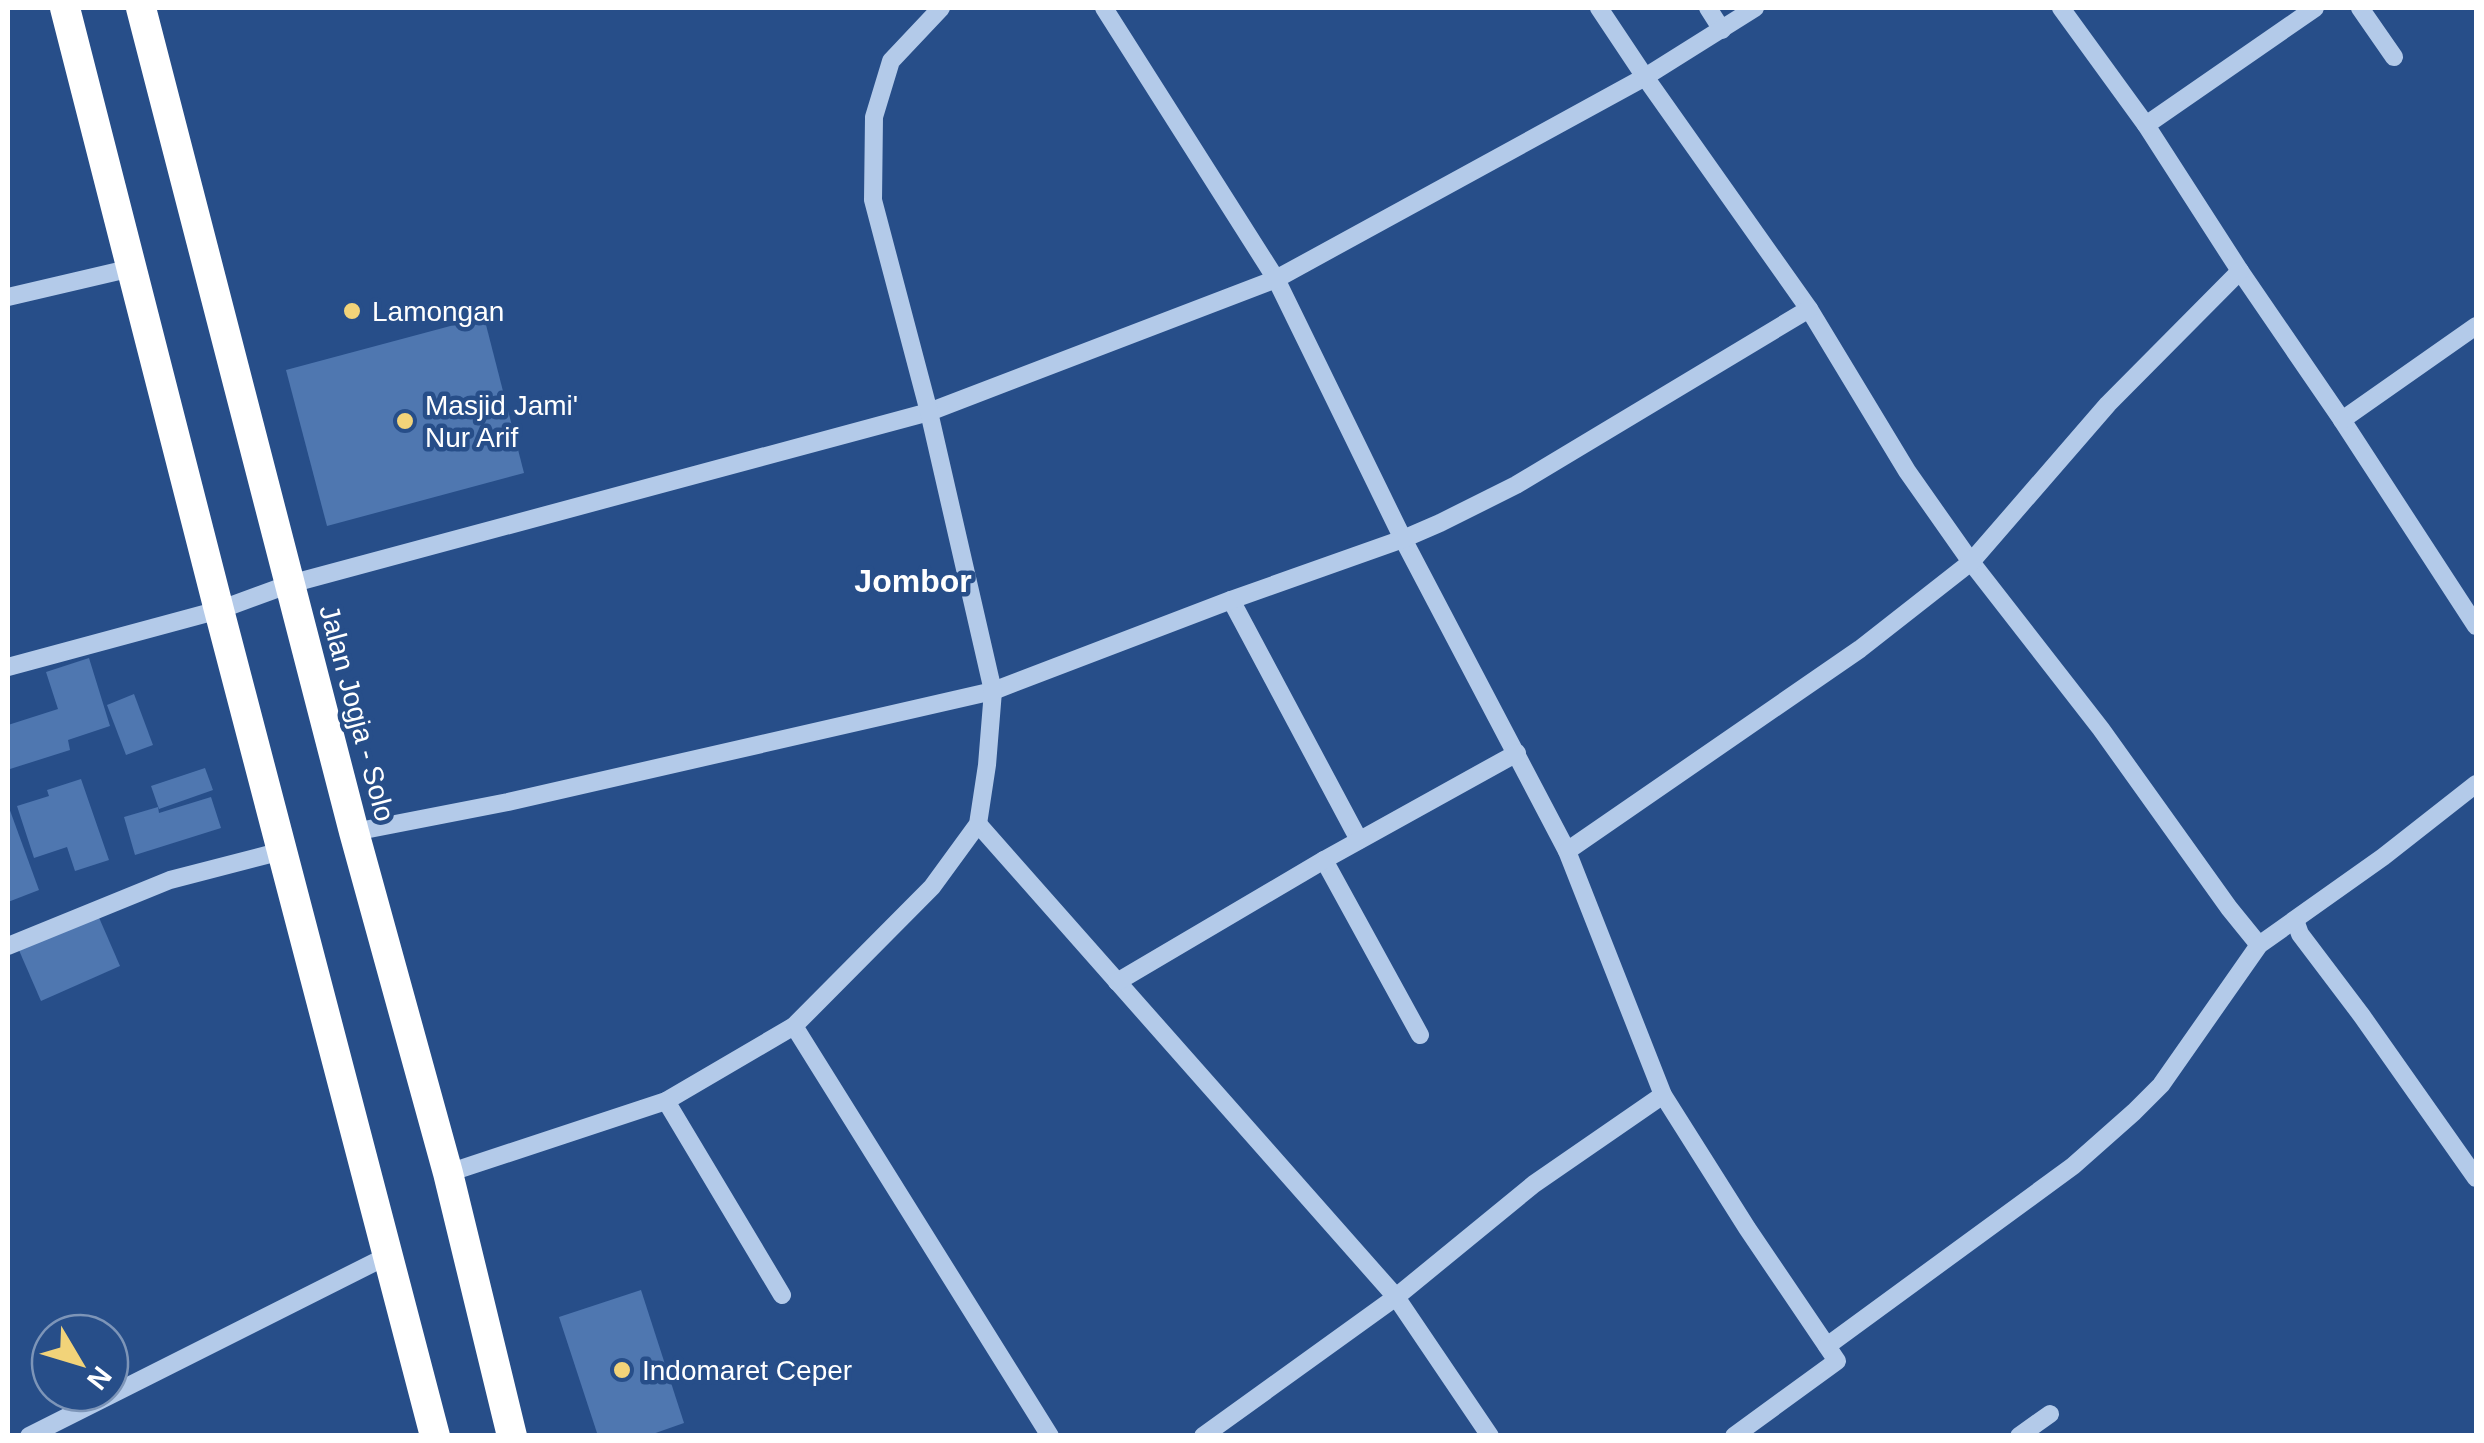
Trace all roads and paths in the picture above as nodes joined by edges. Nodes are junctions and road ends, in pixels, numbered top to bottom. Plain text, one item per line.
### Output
1 (65, 8) edge
2 (141, 8) edge
3 (941, 8) edge
4 (1104, 8) edge
5 (1599, 8) edge
6 (1708, 8) edge
7 (1755, 8) edge
8 (2062, 8) edge
9 (2316, 8) edge
10 (2360, 8) edge
11 (1722, 30) junction
12 (2394, 56) dead end
13 (1645, 76) junction
14 (2146, 126) junction
15 (132, 268) junction
16 (2240, 271) junction
17 (1276, 279) junction
18 (8, 297) edge
19 (1809, 309) junction
20 (2476, 326) edge
21 (929, 412) junction
22 (2342, 420) junction
23 (1404, 539) junction
24 (1971, 562) junction
25 (290, 584) junction
26 (1231, 600) junction
27 (219, 610) junction
28 (2476, 626) edge
29 (8, 667) edge
30 (993, 692) junction
31 (1517, 754) junction
32 (2476, 784) edge
33 (978, 824) junction
34 (354, 832) junction
35 (1359, 840) junction
36 (282, 851) junction
37 (1567, 851) junction
38 (1324, 860) junction
39 (2295, 920) junction
40 (2259, 945) junction
41 (8, 946) edge
42 (1117, 982) junction
43 (794, 1026) junction
44 (1420, 1035) dead end
45 (1663, 1095) junction
46 (666, 1101) junction
47 (448, 1173) junction
48 (2476, 1178) edge
49 (387, 1256) junction
50 (782, 1295) dead end
51 (1396, 1297) junction
52 (1827, 1346) junction
53 (2050, 1414) dead end
54 (29, 1436) edge
55 (434, 1436) edge
56 (512, 1436) edge
57 (1050, 1436) edge
58 (1203, 1436) edge
59 (1490, 1436) edge
60 (1734, 1436) edge
61 (2019, 1436) edge

1 - 15 highway
2 - 25 highway, Jalan Jogja - Solo
3 - 21 street
4 - 17 street
5 - 13 street
6 - 11 street
7 - 11 street
8 - 14 street
9 - 14 street
10 - 12 street
11 - 13 street
13 - 17 street
13 - 19 street
14 - 16 street
15 - 18 street
15 - 27 highway
16 - 22 street
16 - 24 street
17 - 21 street
17 - 23 street
19 - 23 street
19 - 24 street
20 - 22 street
21 - 25 street
21 - 30 street
22 - 28 street
23 - 26 street
23 - 31 street
24 - 37 street
24 - 40 street
25 - 27 street
25 - 34 highway, Jalan Jogja - Solo
26 - 30 street
26 - 35 street
27 - 29 street
27 - 36 highway
30 - 33 street
30 - 34 street
31 - 35 street
31 - 37 street
32 - 39 street
33 - 42 street
33 - 43 street
34 - 47 highway, Jalan Jogja - Solo
35 - 38 street
36 - 41 street
36 - 49 highway
37 - 45 street
38 - 42 street
38 - 44 street
39 - 40 street
39 - 48 street
40 - 52 street
42 - 51 street
43 - 46 street
43 - 57 street
45 - 51 street
45 - 52 street
46 - 47 street
46 - 50 street
47 - 56 highway, Jalan Jogja - Solo
49 - 54 street
49 - 55 highway
51 - 58 street
51 - 59 street
52 - 60 street
53 - 61 street

